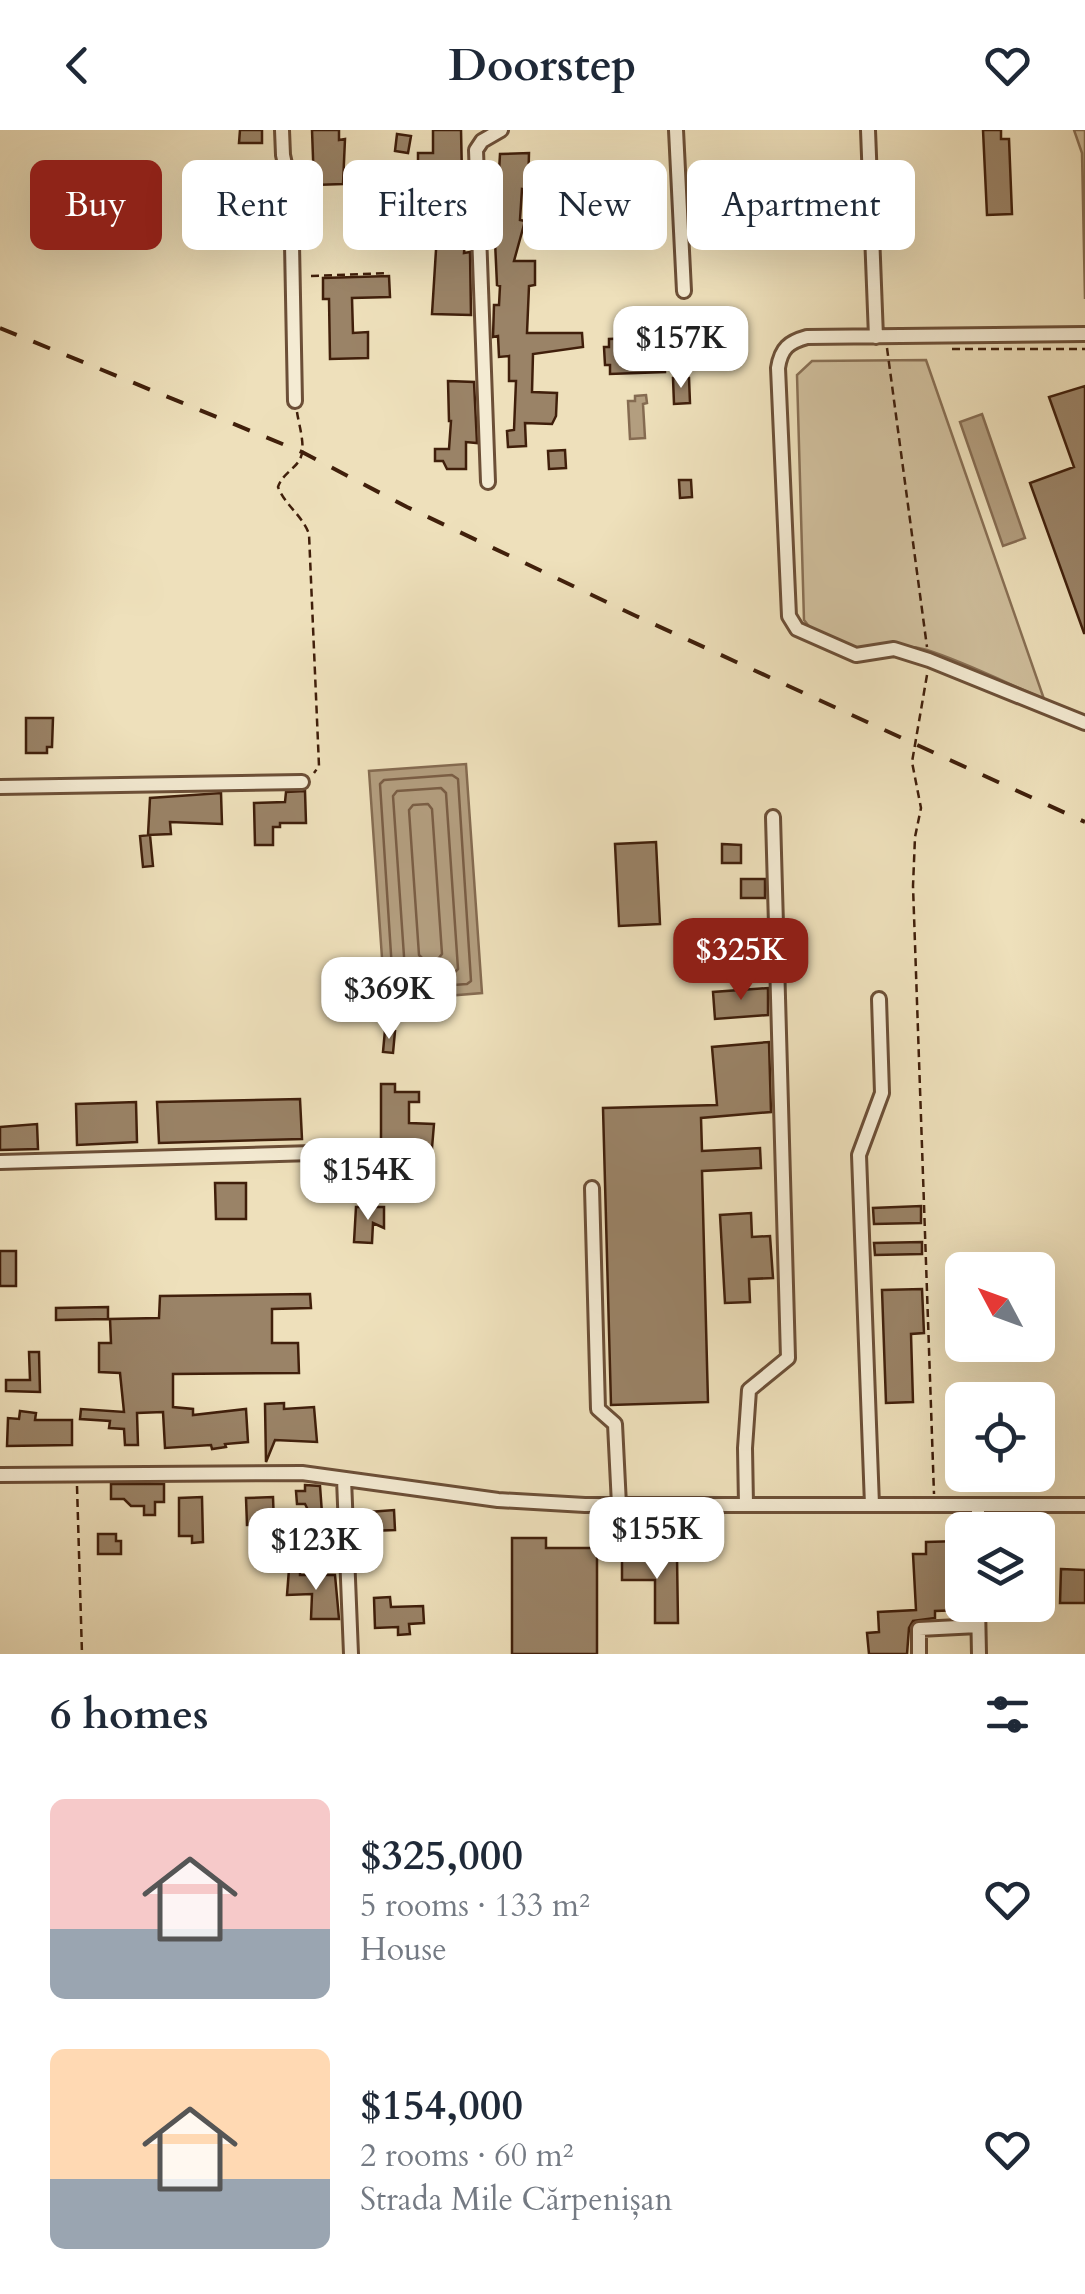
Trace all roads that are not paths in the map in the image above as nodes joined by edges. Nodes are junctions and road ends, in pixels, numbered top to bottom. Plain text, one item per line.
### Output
1 (282, 130) edge
2 (500, 130) edge
3 (676, 130) edge
4 (868, 130) edge
5 (684, 291) dead end
6 (1085, 334) edge
7 (876, 337) junction
8 (295, 401) road end
9 (488, 482) dead end
10 (1085, 723) edge
11 (302, 782) road end
12 (0, 787) edge
13 (773, 817) dead end
14 (878, 1000) dead end
15 (313, 1152) dead end
16 (0, 1162) edge
17 (592, 1188) dead end
18 (0, 1476) edge
19 (344, 1479) junction
20 (1085, 1504) edge
21 (619, 1505) junction
22 (746, 1505) junction
23 (872, 1505) junction
24 (978, 1505) junction
25 (978, 1512) edge
26 (978, 1622) edge
27 (978, 1626) junction
28 (352, 1654) edge
29 (919, 1654) edge
30 (979, 1654) edge

1 - 8 street
2 - 9 street
3 - 5 street
4 - 7 street
6 - 7 street
7 - 10 street
11 - 12 street
13 - 22 street
14 - 23 street
15 - 16 street
17 - 21 street
18 - 19 street
19 - 21 street
19 - 28 street
20 - 24 street
21 - 22 street
22 - 23 street
23 - 24 street
24 - 25 street
26 - 27 street
27 - 29 street
27 - 30 street

